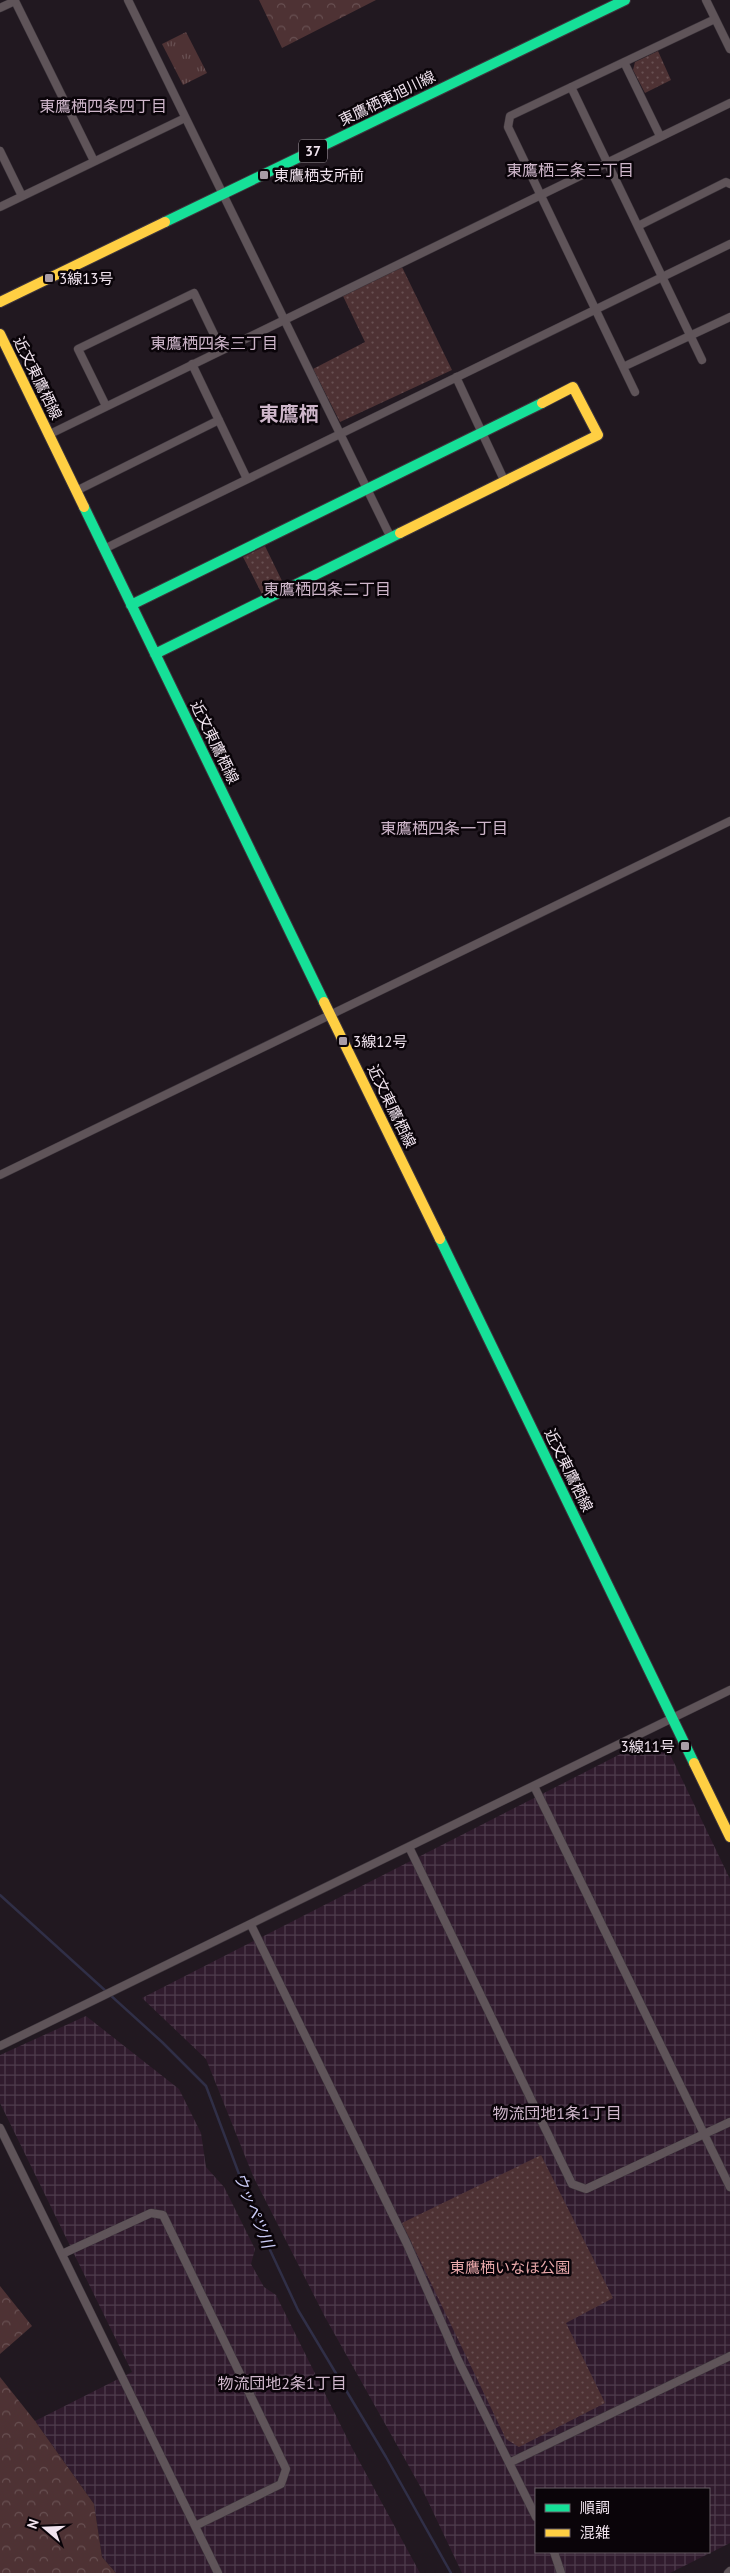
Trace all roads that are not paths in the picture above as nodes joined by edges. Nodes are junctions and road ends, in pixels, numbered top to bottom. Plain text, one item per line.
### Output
1 (128, 0) edge
2 (625, 0) edge
3 (706, 0) edge
4 (0, 8) edge
5 (715, 19) junction
6 (730, 49) edge
7 (624, 62) junction
8 (571, 87) junction
9 (730, 103) edge
10 (185, 118) junction
11 (660, 136) junction
12 (0, 151) edge
13 (94, 161) junction
14 (607, 162) junction
15 (730, 184) edge
16 (222, 195) junction
17 (539, 195) junction
18 (22, 196) junction
19 (0, 207) edge
20 (638, 226) junction
21 (730, 244) edge
22 (662, 277) junction
23 (0, 302) edge
24 (595, 310) junction
25 (730, 317) edge
26 (284, 320) junction
27 (0, 334) edge
28 (690, 336) junction
29 (221, 349) junction
30 (702, 360) dead end
31 (192, 364) junction
32 (623, 368) junction
33 (456, 378) junction
34 (634, 392) dead end
35 (106, 406) junction
36 (219, 420) junction
37 (482, 432) junction
38 (339, 434) junction
39 (48, 435) junction
40 (247, 479) junction
41 (505, 482) junction
42 (367, 490) junction
43 (76, 491) junction
44 (391, 538) junction
45 (104, 548) junction
46 (131, 605) junction
47 (155, 654) junction
48 (730, 822) edge
49 (331, 1015) junction
50 (0, 1175) edge
51 (730, 1690) edge
52 (671, 1719) junction
53 (534, 1786) junction
54 (730, 1837) edge
55 (409, 1848) junction
56 (251, 1925) junction
57 (0, 2046) edge
58 (730, 2122) edge
59 (0, 2128) edge
60 (704, 2134) junction
61 (730, 2187) edge
62 (62, 2254) junction
63 (730, 2356) edge
64 (509, 2463) junction
65 (535, 2515) edge
66 (195, 2526) junction
67 (554, 2553) edge
68 (218, 2573) edge
69 (561, 2573) edge

1 - 10 street
2 - 16 street, 東鷹栖東旭川線 / 37
3 - 5 street
4 - 13 street
5 - 6 street
5 - 7 street
7 - 8 street
7 - 11 street
8 - 14 street
8 - 17 street
9 - 11 street
10 - 13 street
10 - 16 street
11 - 14 street
12 - 18 street
13 - 18 street
14 - 17 street
14 - 20 street
15 - 20 street
16 - 23 street, 東鷹栖東旭川線 / 37
16 - 26 street
17 - 24 street
17 - 26 street
18 - 19 street
20 - 22 street
21 - 22 street
22 - 24 street
22 - 28 street
24 - 32 street
24 - 33 street
25 - 28 street
26 - 29 street
26 - 38 street
27 - 39 street, 近文東鷹栖線
28 - 30 street
28 - 32 street
29 - 31 street
29 - 35 street
31 - 35 street
31 - 36 street
32 - 34 street
33 - 37 street
33 - 38 street
35 - 39 street
36 - 40 street
36 - 43 street
37 - 41 street
37 - 41 street
37 - 42 street
38 - 40 street
38 - 42 street
39 - 43 street, 近文東鷹栖線
40 - 45 street
41 - 44 street
42 - 44 street
42 - 46 street
43 - 45 street, 近文東鷹栖線
44 - 47 street
45 - 46 street, 近文東鷹栖線
46 - 47 street, 近文東鷹栖線
47 - 49 street, 近文東鷹栖線
48 - 49 street
49 - 50 street
49 - 52 street, 近文東鷹栖線
51 - 52 street
52 - 53 street
52 - 54 street, 近文東鷹栖線
53 - 55 street
53 - 60 street
55 - 56 street
55 - 60 street
56 - 57 street
56 - 64 street
58 - 60 street
59 - 62 street
60 - 61 street
62 - 66 street
62 - 66 street
63 - 64 street
64 - 65 street
66 - 68 street
67 - 69 street

